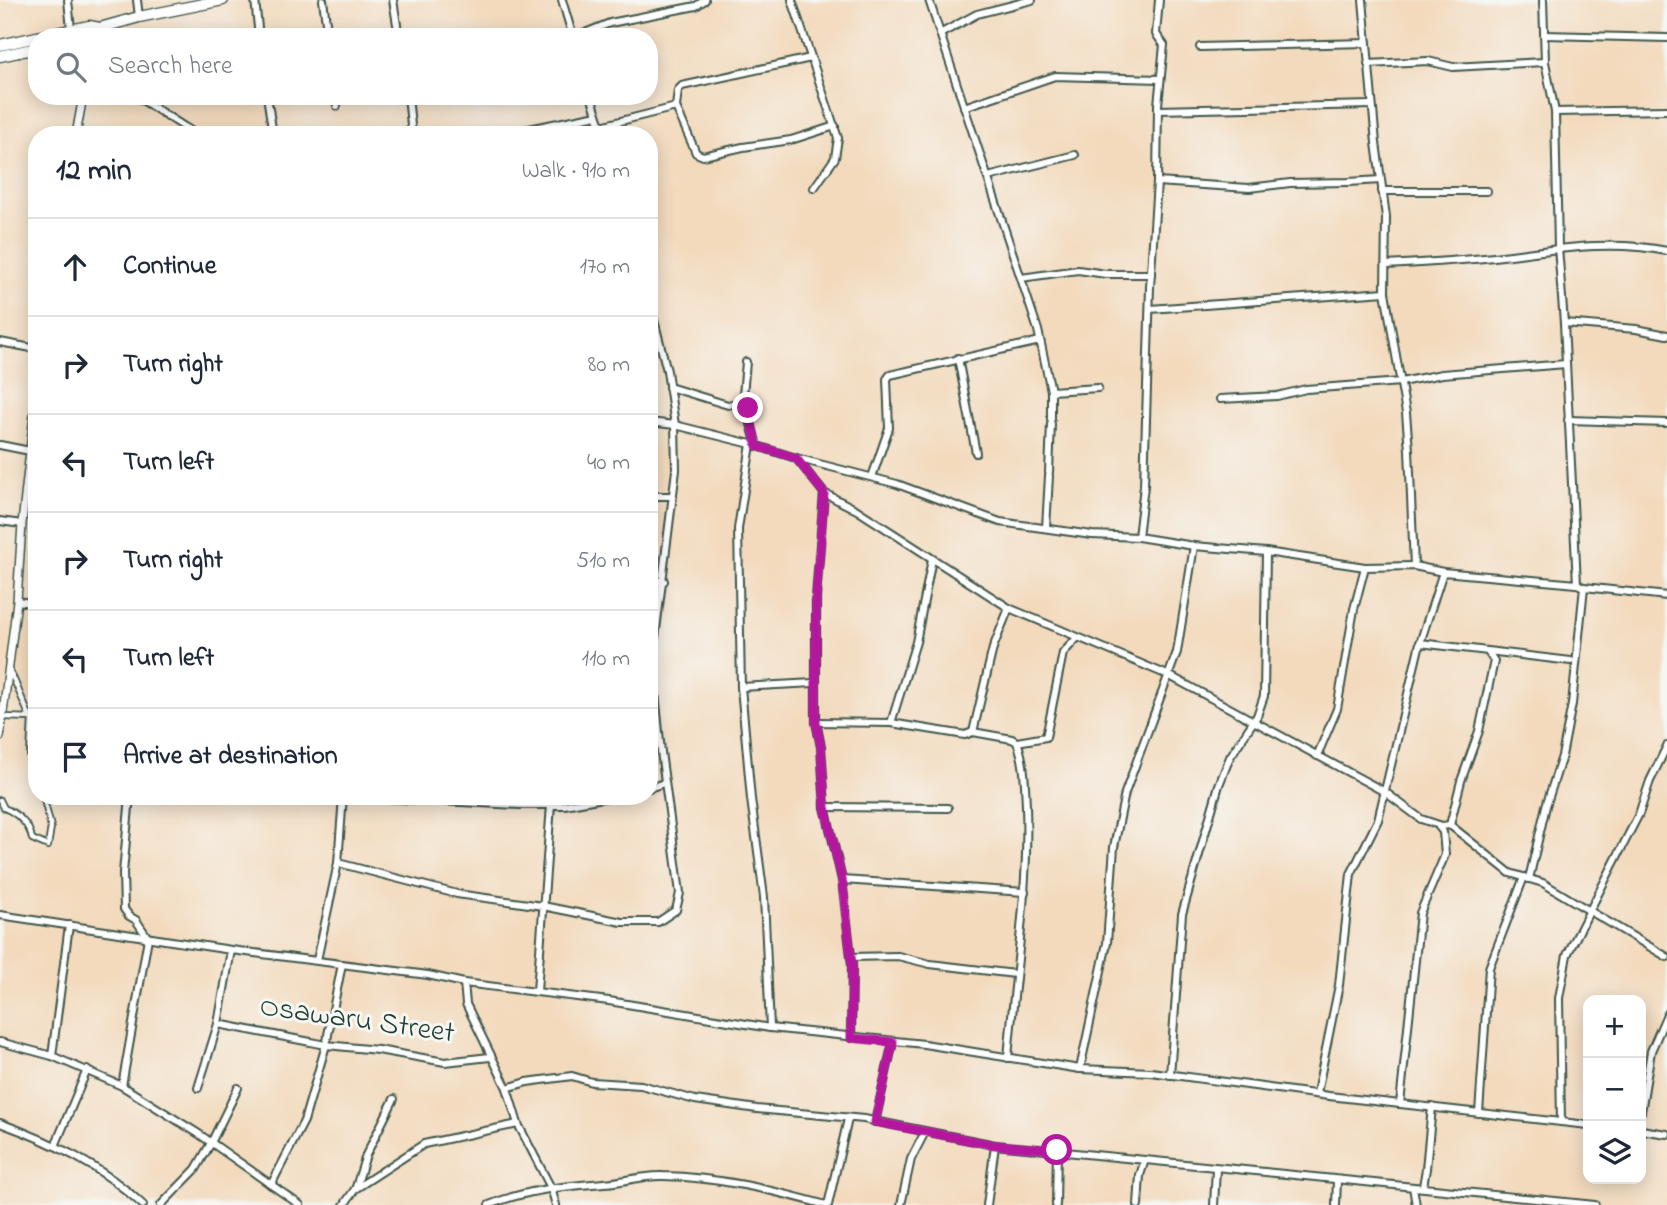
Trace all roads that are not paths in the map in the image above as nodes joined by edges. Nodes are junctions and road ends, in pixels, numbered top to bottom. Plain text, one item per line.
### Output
1 (68, 0) edge
2 (136, 0) edge
3 (223, 0) edge
4 (255, 0) edge
5 (324, 0) edge
6 (393, 0) edge
7 (562, 0) edge
8 (705, 0) edge
9 (792, 0) edge
10 (929, 0) edge
11 (1032, 0) edge
12 (1159, 0) edge
13 (1363, 0) edge
14 (1543, 0) edge
15 (139, 17) junction
16 (71, 28) edge
17 (77, 28) edge
18 (100, 28) joint
19 (258, 28) edge
20 (327, 28) edge
21 (398, 28) edge
22 (571, 28) edge
23 (597, 28) edge
24 (940, 34) junction
25 (1544, 35) junction
26 (1667, 38) edge
27 (28, 39) edge
28 (1367, 43) junction
29 (0, 45) edge
30 (1200, 47) dead end
31 (28, 50) edge
32 (0, 56) edge
33 (811, 58) junction
34 (1545, 62) junction
35 (1368, 64) junction
36 (1160, 79) junction
37 (81, 105) edge
38 (150, 105) edge
39 (268, 105) edge
40 (409, 105) edge
41 (594, 105) edge
42 (1372, 105) junction
43 (676, 107) junction
44 (964, 107) junction
45 (1158, 110) junction
46 (1667, 110) edge
47 (1555, 112) junction
48 (597, 115) junction
49 (78, 126) edge
50 (183, 126) edge
51 (272, 126) edge
52 (411, 126) edge
53 (543, 126) edge
54 (601, 126) joint
55 (835, 126) junction
56 (1074, 155) dead end
57 (988, 177) junction
58 (1381, 180) junction
59 (1157, 182) junction
60 (814, 188) dead end
61 (1382, 191) junction
62 (1487, 191) dead end
63 (1558, 247) junction
64 (1667, 251) edge
65 (1385, 265) junction
66 (1151, 274) junction
67 (1021, 278) junction
68 (1385, 292) junction
69 (1150, 309) junction
70 (1564, 323) junction
71 (1667, 335) edge
72 (658, 339) edge
73 (1040, 341) junction
74 (0, 342) edge
75 (28, 347) edge
76 (958, 358) junction
77 (746, 362) dead end
78 (1566, 364) junction
79 (1401, 382) junction
80 (669, 387) junction
81 (1098, 388) dead end
82 (1051, 391) junction
83 (1220, 399) dead end
84 (745, 401) junction
85 (1568, 420) junction
86 (658, 423) edge
87 (1667, 423) edge
88 (675, 425) junction
89 (0, 445) edge
90 (754, 445) junction
91 (28, 450) edge
92 (976, 453) dead end
93 (796, 458) junction
94 (28, 468) edge
95 (872, 477) junction
96 (824, 493) junction
97 (658, 496) edge
98 (673, 496) junction
99 (0, 521) edge
100 (22, 524) junction
101 (1046, 528) junction
102 (1138, 537) junction
103 (1194, 546) junction
104 (1266, 552) junction
105 (932, 559) junction
106 (1414, 566) junction
107 (1365, 567) junction
108 (1443, 572) junction
109 (658, 581) edge
110 (664, 581) junction
111 (1577, 584) junction
112 (1584, 587) junction
113 (1667, 596) edge
114 (17, 601) junction
115 (28, 603) edge
116 (1009, 608) junction
117 (658, 616) edge
118 (1077, 638) junction
119 (1420, 643) junction
120 (1488, 652) junction
121 (1571, 661) dead end
122 (9, 667) junction
123 (1170, 676) junction
124 (814, 683) junction
125 (741, 687) junction
126 (28, 709) edge
127 (2, 717) junction
128 (28, 718) edge
129 (1254, 721) junction
130 (816, 722) junction
131 (891, 723) junction
132 (658, 731) edge
133 (973, 732) junction
134 (0, 737) edge
135 (1017, 742) junction
136 (1667, 746) edge
137 (1317, 756) junction
138 (664, 783) junction
139 (658, 785) edge
140 (1385, 792) junction
141 (0, 800) edge
142 (45, 805) edge
143 (129, 805) edge
144 (342, 805) edge
145 (520, 805) edge
146 (551, 805) junction
147 (564, 805) edge
148 (825, 807) junction
149 (948, 808) dead end
150 (1450, 825) junction
151 (1442, 826) junction
152 (338, 863) junction
153 (1526, 878) junction
154 (842, 880) junction
155 (1025, 892) junction
156 (543, 905) junction
157 (1591, 911) junction
158 (0, 915) edge
159 (69, 925) junction
160 (148, 938) junction
161 (231, 950) junction
162 (851, 957) junction
163 (1667, 957) edge
164 (317, 960) junction
165 (342, 964) junction
166 (1015, 974) junction
167 (464, 982) junction
168 (537, 991) junction
169 (1667, 1014) edge
170 (218, 1024) junction
171 (770, 1028) junction
172 (851, 1038) junction
173 (0, 1042) edge
174 (893, 1042) junction
175 (326, 1045) junction
176 (52, 1056) junction
177 (490, 1057) junction
178 (1008, 1058) junction
179 (1080, 1069) junction
180 (87, 1070) junction
181 (1170, 1075) junction
182 (1646, 1082) edge
183 (122, 1086) junction
184 (198, 1088) dead end
185 (237, 1088) dead end
186 (508, 1088) junction
187 (1317, 1093) junction
188 (394, 1099) dead end
189 (1399, 1104) junction
190 (1432, 1107) junction
191 (1479, 1113) junction
192 (848, 1119) junction
193 (875, 1122) junction
194 (1561, 1122) junction
195 (0, 1123) edge
196 (518, 1124) junction
197 (1583, 1124) edge
198 (1646, 1131) edge
199 (925, 1132) junction
200 (1667, 1134) edge
201 (211, 1143) junction
202 (995, 1145) junction
203 (55, 1146) junction
204 (1057, 1150) junction
205 (1145, 1160) junction
206 (1216, 1168) junction
207 (1337, 1180) junction
208 (271, 1185) junction
209 (1423, 1186) junction
210 (1413, 1187) junction
211 (551, 1188) junction
212 (355, 1189) junction
213 (1516, 1201) edge
214 (142, 1205) edge
215 (161, 1205) edge
216 (300, 1205) edge
217 (344, 1205) edge
218 (489, 1205) edge
219 (556, 1205) edge
220 (827, 1205) edge
221 (901, 1205) edge
222 (986, 1205) edge
223 (1056, 1205) edge
224 (1138, 1205) edge
225 (1214, 1205) edge
226 (1336, 1205) edge
227 (1416, 1205) edge
228 (1591, 1205) edge

1 - 16 street
2 - 15 street
3 - 15 main road
4 - 19 street
5 - 20 street
6 - 21 street
7 - 22 street
8 - 23 street
9 - 33 street
10 - 24 street
11 - 24 street
12 - 36 street
13 - 28 street
14 - 25 street
15 - 18 main road
17 - 18 main road
24 - 44 street
25 - 26 street
25 - 34 street
27 - 29 main road
28 - 30 street
28 - 35 street
31 - 32 main road
33 - 43 street
33 - 55 street
34 - 35 street
34 - 47 street
35 - 42 street
36 - 44 street
36 - 45 street
37 - 49 street
38 - 50 street
39 - 51 street
40 - 52 street
41 - 48 street
42 - 45 street
42 - 58 street
43 - 54 street
43 - 55 street
44 - 57 street
45 - 59 street
46 - 47 street
47 - 63 street
48 - 53 street
48 - 54 street
55 - 60 street
56 - 57 street
57 - 67 street
58 - 59 street
58 - 61 street
59 - 66 street
61 - 62 street
61 - 65 street
63 - 64 street
63 - 65 street
63 - 70 street
65 - 68 street
66 - 67 street
66 - 69 street
67 - 73 street
68 - 69 street
68 - 79 street
69 - 102 street
70 - 71 street
70 - 78 street
72 - 80 street
73 - 76 street
73 - 82 street
74 - 75 street
76 - 92 street
76 - 95 street
77 - 84 street
78 - 79 street
78 - 85 street
79 - 83 street
79 - 106 street
80 - 84 street
80 - 88 street
81 - 82 street
82 - 101 street
84 - 90 street
85 - 87 street
85 - 111 street
86 - 88 street
88 - 90 street
88 - 98 street
89 - 91 street
90 - 93 street
90 - 125 street
93 - 95 street
93 - 96 street
94 - 100 street
95 - 101 street
96 - 105 street
96 - 124 street
97 - 98 street
98 - 110 street
99 - 100 street
100 - 114 street
101 - 102 street
102 - 103 street
103 - 104 street
103 - 123 street
104 - 107 street
104 - 129 street
105 - 116 street
105 - 131 street
106 - 107 street
106 - 108 street
107 - 137 street
108 - 111 street
108 - 119 street
109 - 110 street
110 - 117 street
111 - 112 street
112 - 113 street
112 - 153 street
114 - 115 street
114 - 122 street
116 - 118 street
116 - 133 street
118 - 123 street
118 - 135 street
119 - 120 street
119 - 140 street
120 - 121 street
120 - 150 street
122 - 126 street
122 - 127 street
123 - 129 street
123 - 179 street
124 - 125 street
124 - 130 street
125 - 171 street
127 - 128 street
127 - 134 street
129 - 137 street
129 - 181 street
130 - 131 street
130 - 148 street
131 - 133 street
132 - 138 street
133 - 135 street
135 - 155 street
136 - 157 street
137 - 140 street
138 - 139 street
138 - 156 street
140 - 151 street
140 - 187 street
141 - 142 street
143 - 160 street
144 - 152 street
145 - 146 street
146 - 147 street
146 - 156 street
148 - 149 street
148 - 154 street
150 - 151 street
150 - 153 street
151 - 189 street
152 - 156 street
152 - 164 street
153 - 157 street
153 - 191 street
154 - 155 street
154 - 162 street
155 - 166 street
156 - 168 street
157 - 163 street
157 - 194 street
158 - 159 street
159 - 160 street
159 - 176 street
160 - 161 street
160 - 183 street
161 - 164 street
161 - 170 street
162 - 166 street
162 - 172 street
164 - 165 street
165 - 167 street
165 - 175 street
166 - 178 street
167 - 168 street
167 - 177 street
168 - 171 street
169 - 182 street
170 - 175 street, Osawaru Street
170 - 184 street
171 - 172 street
172 - 174 street
173 - 176 street
174 - 178 street
174 - 193 street
175 - 177 street, Osawaru Street
175 - 208 street
176 - 180 street
177 - 186 street
178 - 179 street
179 - 181 street
180 - 183 street
180 - 203 street
181 - 187 street
183 - 201 street
185 - 201 street
186 - 192 street
186 - 196 street
187 - 189 street
188 - 212 street
189 - 190 street
190 - 191 street
190 - 209 street
191 - 194 street
192 - 193 street
192 - 220 street
193 - 199 street
194 - 197 street
195 - 203 street
196 - 211 street
196 - 212 street
198 - 200 street
199 - 202 street
199 - 221 street
201 - 208 street
201 - 215 street
202 - 204 street
202 - 222 street
203 - 214 street
204 - 205 street
204 - 223 street
205 - 206 street
205 - 224 street
206 - 207 street
206 - 225 street
207 - 210 street
207 - 226 street
208 - 216 street
209 - 210 street
209 - 213 street
210 - 227 street
211 - 218 street
211 - 219 street
211 - 220 street
212 - 217 street
213 - 228 street

